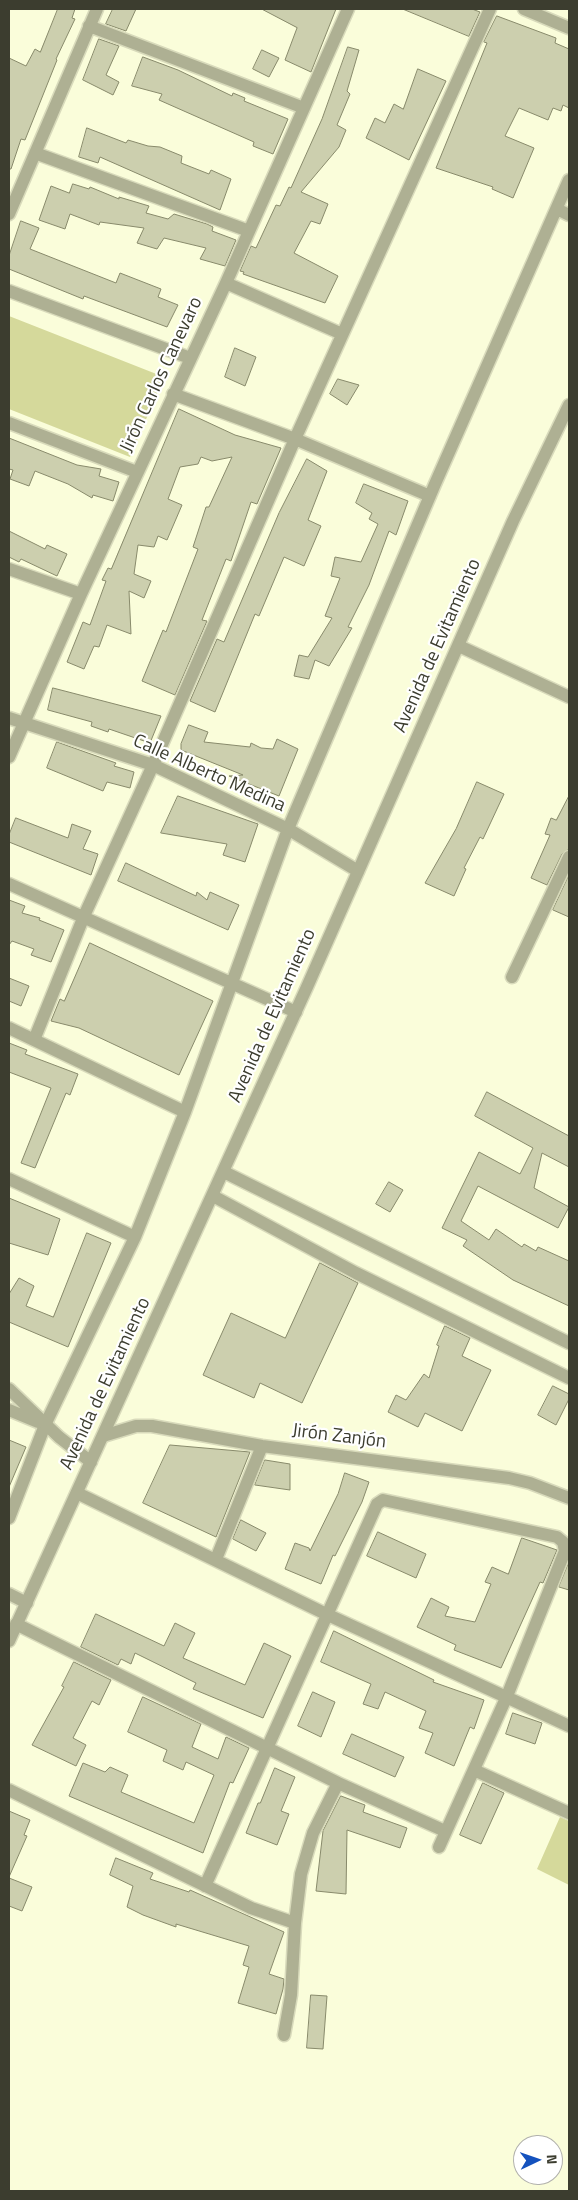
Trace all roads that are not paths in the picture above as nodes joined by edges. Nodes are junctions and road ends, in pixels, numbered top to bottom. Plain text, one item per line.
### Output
1 (97, 9) edge
2 (348, 9) edge
3 (490, 9) edge
4 (524, 9) edge
5 (90, 26) junction
6 (569, 28) edge
7 (304, 108) junction
8 (35, 154) junction
9 (569, 180) edge
10 (556, 209) junction
11 (9, 214) edge
12 (569, 215) edge
13 (249, 231) junction
14 (226, 283) junction
15 (9, 291) edge
16 (342, 334) junction
17 (190, 358) junction
18 (173, 394) junction
19 (569, 405) edge
20 (9, 423) edge
21 (295, 439) junction
22 (137, 472) junction
23 (430, 496) junction
24 (9, 569) edge
25 (81, 594) junction
26 (459, 646) junction
27 (569, 697) edge
28 (9, 718) edge
29 (24, 724) junction
30 (9, 757) edge
31 (153, 765) junction
32 (288, 829) junction
33 (569, 857) edge
34 (358, 871) junction
35 (9, 884) edge
36 (84, 916) junction
37 (512, 977) dead end
38 (232, 984) junction
39 (296, 1012) junction
40 (9, 1028) edge
41 (34, 1040) junction
42 (186, 1112) junction
43 (224, 1172) junction
44 (9, 1179) edge
45 (213, 1196) junction
46 (135, 1237) junction
47 (569, 1343) edge
48 (569, 1378) edge
49 (9, 1390) edge
50 (9, 1410) edge
51 (45, 1425) junction
52 (103, 1436) junction
53 (262, 1446) junction
54 (91, 1462) junction
55 (76, 1493) junction
56 (569, 1498) edge
57 (9, 1518) edge
58 (216, 1559) junction
59 (9, 1594) edge
60 (27, 1602) junction
61 (326, 1614) junction
62 (16, 1624) junction
63 (9, 1641) edge
64 (507, 1696) junction
65 (569, 1726) edge
66 (268, 1747) junction
67 (474, 1770) junction
68 (338, 1783) junction
69 (9, 1790) edge
70 (569, 1812) edge
71 (444, 1831) junction
72 (438, 1848) dead end
73 (205, 1886) junction
74 (295, 1923) junction
75 (284, 2035) dead end

1 - 5 street
2 - 7 street, Jirón Carlos Canevaro
3 - 16 street
4 - 6 street
5 - 7 street
5 - 8 street
7 - 13 street, Jirón Carlos Canevaro
8 - 11 street
8 - 13 street
9 - 10 street
10 - 12 street
10 - 23 street
13 - 14 street, Jirón Carlos Canevaro
14 - 16 street
14 - 17 street, Jirón Carlos Canevaro
15 - 17 street
16 - 21 street
17 - 18 street, Jirón Carlos Canevaro
18 - 21 street
18 - 22 street, Jirón Carlos Canevaro
19 - 26 street, Avenida de Evitamiento
20 - 22 street
21 - 23 street
21 - 31 street
22 - 25 street, Jirón Carlos Canevaro
23 - 32 street
24 - 25 street
25 - 29 street, Jirón Carlos Canevaro
26 - 27 street
26 - 34 street, Avenida de Evitamiento
28 - 29 street, Calle Alberto Medina
29 - 30 street, Jirón Carlos Canevaro
29 - 31 street, Calle Alberto Medina
31 - 32 street, Calle Alberto Medina
31 - 36 street
32 - 34 street, Calle Alberto Medina
32 - 38 street
33 - 37 street
34 - 39 street, Avenida de Evitamiento
35 - 36 street
36 - 38 street
36 - 41 street
38 - 39 street
38 - 42 street
39 - 43 street, Avenida de Evitamiento
40 - 41 street
41 - 42 street
42 - 46 street
43 - 45 street, Avenida de Evitamiento
43 - 47 street
44 - 46 street
45 - 48 street
45 - 52 street, Avenida de Evitamiento
46 - 51 street
49 - 51 street
50 - 51 street
51 - 54 street
51 - 57 street
52 - 53 street, Jirón Zanjón
52 - 54 street, Avenida de Evitamiento
53 - 56 street, Jirón Zanjón
53 - 58 street
54 - 55 street, Avenida de Evitamiento
55 - 58 street
55 - 60 street, Avenida de Evitamiento
58 - 61 street
59 - 60 street
60 - 62 street, Avenida de Evitamiento
61 - 64 street
61 - 64 street
61 - 66 street
62 - 63 street, Avenida de Evitamiento
62 - 66 street
64 - 65 street
64 - 67 street
66 - 68 street
66 - 73 street
67 - 70 street
67 - 71 street
68 - 71 street
68 - 74 street
69 - 73 street
71 - 72 street
73 - 74 street
74 - 75 street

